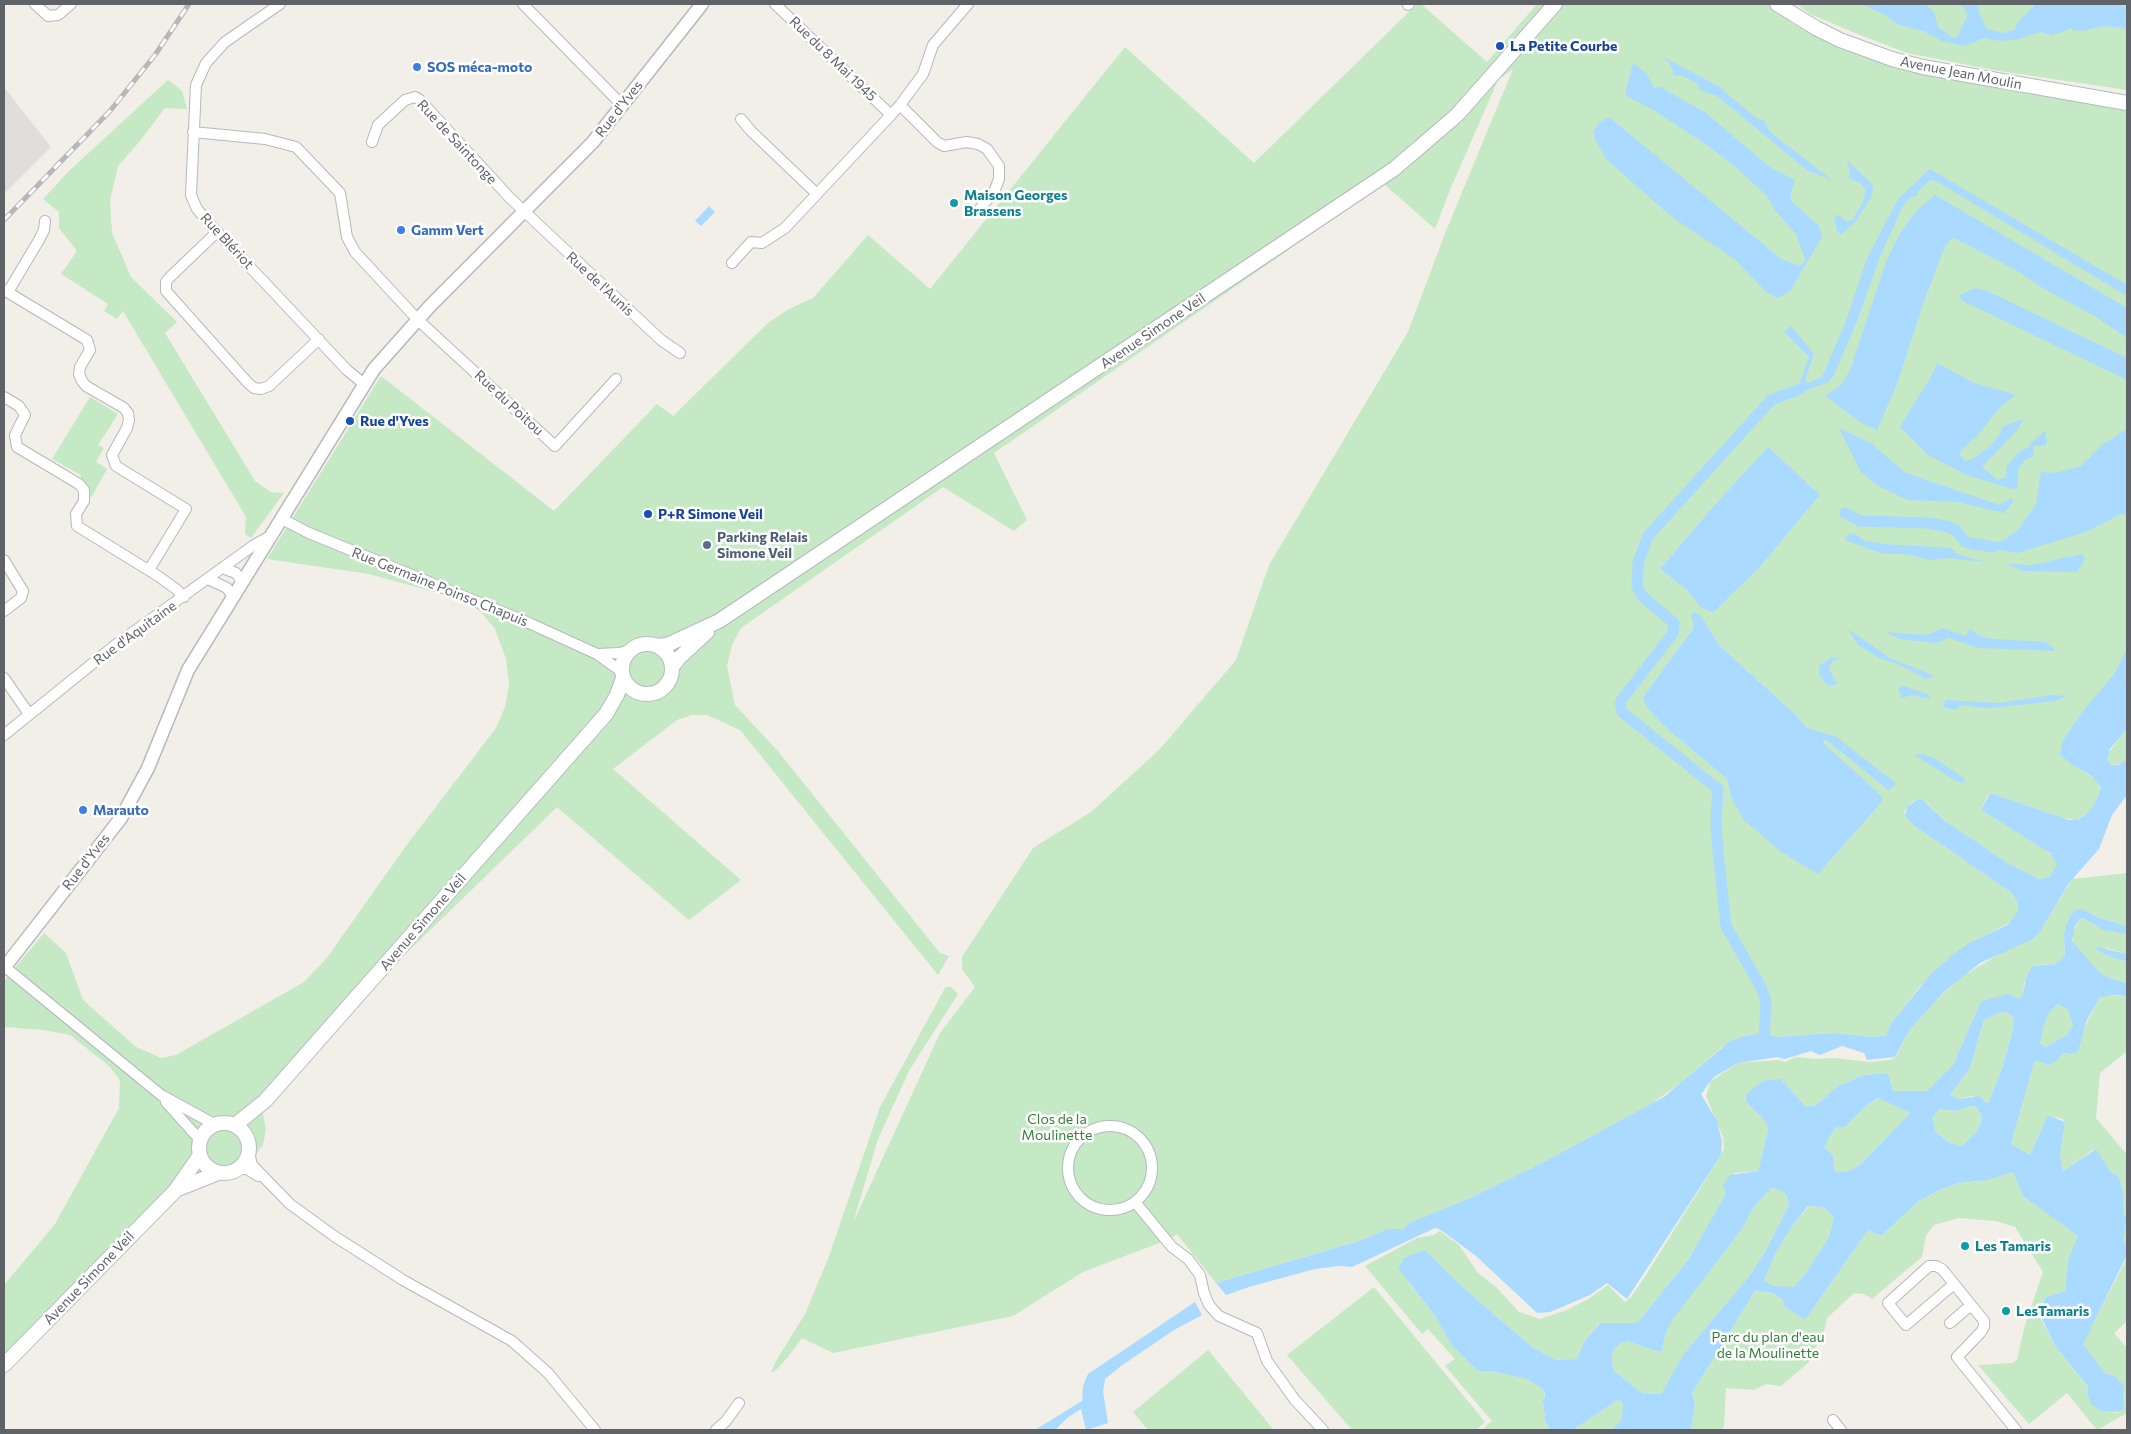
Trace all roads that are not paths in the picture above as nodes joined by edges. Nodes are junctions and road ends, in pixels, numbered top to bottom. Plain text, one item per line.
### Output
1 (35, 4) edge
2 (71, 4) edge
3 (280, 4) edge
4 (523, 4) edge
5 (702, 4) edge
6 (775, 4) edge
7 (968, 4) edge
8 (1555, 4) edge
9 (1777, 4) edge
10 (2127, 103) edge
11 (900, 105) junction
12 (622, 106) junction
13 (891, 115) junction
14 (741, 119) dead end
15 (193, 132) junction
16 (372, 142) dead end
17 (817, 194) junction
18 (981, 207) dead end
19 (524, 211) junction
20 (45, 221) dead end
21 (217, 232) junction
22 (732, 263) dead end
23 (6, 291) edge
24 (418, 320) junction
25 (319, 339) junction
26 (680, 353) dead end
27 (616, 379) dead end
28 (364, 384) junction
29 (4, 397) edge
30 (282, 519) junction
31 (270, 536) junction
32 (4, 560) edge
33 (222, 568) junction
34 (149, 570) junction
35 (208, 579) junction
36 (242, 582) junction
37 (184, 597) junction
38 (233, 597) junction
39 (4, 611) edge
40 (718, 621) junction
41 (657, 646) junction
42 (631, 650) junction
43 (597, 654) junction
44 (672, 667) junction
45 (622, 675) junction
46 (4, 678) edge
47 (641, 694) junction
48 (29, 714) junction
49 (606, 714) junction
50 (4, 735) edge
51 (4, 967) edge
52 (160, 1095) junction
53 (265, 1101) junction
54 (214, 1124) junction
55 (235, 1125) junction
56 (200, 1140) junction
57 (248, 1145) junction
58 (200, 1155) junction
59 (238, 1169) junction
60 (218, 1173) junction
61 (266, 1180) junction
62 (175, 1191) junction
63 (1136, 1202) junction
64 (1954, 1284) junction
65 (1971, 1305) junction
66 (1950, 1323) dead end
67 (4, 1366) edge
68 (739, 1403) dead end
69 (1832, 1420) dead end
70 (595, 1430) edge
71 (716, 1430) edge
72 (1323, 1430) edge
73 (1841, 1430) edge
74 (2016, 1430) edge

1 - 2 street
3 - 15 street, Rue Blériot
4 - 12 street
5 - 12 street, Rue d'Yves
6 - 13 street, Rue du 8 Mai 1945
7 - 11 street
8 - 40 main road, Avenue Simone Veil
9 - 10 main road, Avenue Jean Moulin
11 - 13 street
11 - 18 street
12 - 19 street, Rue d'Yves
13 - 17 street
14 - 17 street
15 - 21 street, Rue Blériot
15 - 24 street
16 - 19 street, Rue de Saintonge
17 - 22 street
19 - 24 street, Rue d'Yves
19 - 26 street, Rue de l'Aunis
20 - 23 street
21 - 25 street, Rue Blériot
21 - 25 street
23 - 34 street
24 - 27 street, Rue du Poitou
24 - 28 street, Rue d'Yves
25 - 28 street, Rue Blériot
28 - 30 street, Rue d'Yves
29 - 34 street
30 - 31 street, Rue d'Yves
30 - 43 street, Rue Germaine Poinso Chapuis
31 - 33 street, Rue d'Aquitaine
31 - 36 street, Rue d'Yves
32 - 39 street
33 - 35 street, Rue d'Aquitaine
33 - 36 street
34 - 37 street
35 - 37 street, Rue d'Aquitaine
35 - 38 street
36 - 38 street, Rue d'Yves
37 - 48 street, Rue d'Aquitaine
38 - 51 street, Rue d'Yves
40 - 41 main road
40 - 44 main road
41 - 42 main road
41 - 44 main road
42 - 43 street, Rue Germaine Poinso Chapuis
42 - 45 main road
43 - 45 street, Rue Germaine Poinso Chapuis
44 - 47 main road
45 - 47 main road
45 - 49 main road
46 - 48 street
47 - 49 main road
48 - 50 street, Rue d'Aquitaine
49 - 53 main road, Avenue Simone Veil
51 - 52 street
52 - 54 street
52 - 56 street
53 - 55 main road, Avenue Simone Veil
53 - 57 main road
54 - 55 main road
54 - 56 main road
55 - 57 main road
56 - 58 main road
57 - 59 main road
57 - 61 street
58 - 60 main road
58 - 62 main road
59 - 60 main road
59 - 61 street
60 - 62 main road
61 - 70 street
62 - 67 main road, Avenue Simone Veil
63 - 63 street
63 - 72 street
64 - 64 street
64 - 65 street
65 - 66 street
65 - 74 street
68 - 71 street
69 - 73 street

